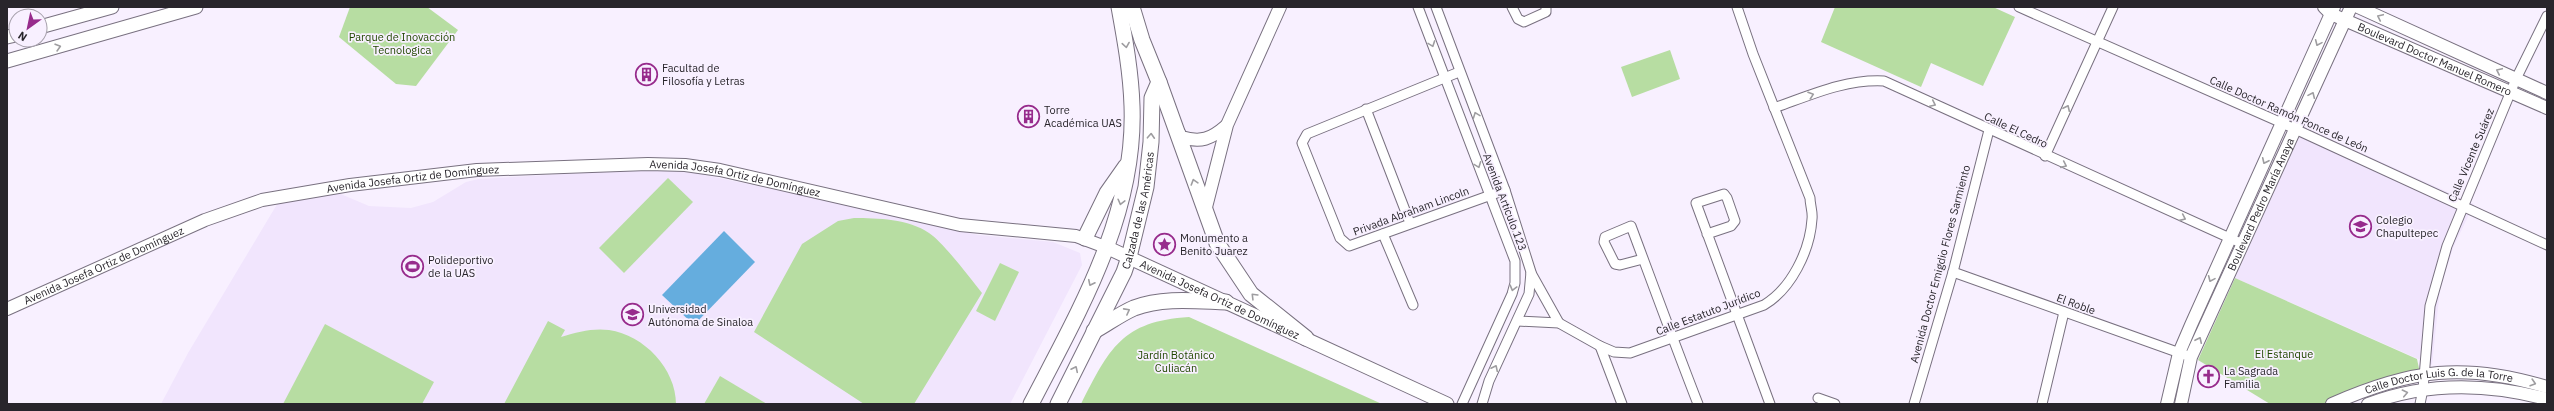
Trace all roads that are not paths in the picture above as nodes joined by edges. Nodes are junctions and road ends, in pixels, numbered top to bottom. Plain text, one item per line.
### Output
1 (112, 7) edge
2 (196, 7) edge
3 (1119, 7) edge
4 (1132, 7) edge
5 (1280, 7) edge
6 (1418, 7) edge
7 (1436, 7) edge
8 (1512, 7) edge
9 (1737, 7) edge
10 (2020, 7) edge
11 (2113, 7) edge
12 (2351, 7) edge
13 (2358, 7) edge
14 (1547, 8) edge
15 (2330, 9) edge
16 (2547, 16) edge
17 (2345, 20) junction
18 (48, 25) edge
19 (2097, 42) junction
20 (7, 61) edge
21 (1459, 72) junction
22 (1444, 78) junction
23 (2516, 79) junction
24 (1159, 82) junction
25 (2511, 93) junction
26 (2547, 93) edge
27 (1774, 108) junction
28 (2547, 108) edge
29 (1366, 109) junction
30 (2282, 123) junction
31 (1227, 125) junction
32 (2296, 129) junction
33 (1989, 130) junction
34 (1179, 133) junction
35 (2044, 156) junction
36 (1128, 163) junction
37 (1505, 190) junction
38 (1490, 195) junction
39 (2463, 206) junction
40 (1204, 213) junction
41 (1410, 223) junction
42 (1383, 234) junction
43 (1707, 234) junction
44 (1085, 238) junction
45 (2229, 238) junction
46 (2243, 244) junction
47 (2547, 245) edge
48 (1108, 248) junction
49 (1129, 257) junction
50 (1643, 259) junction
51 (1531, 272) junction
52 (1953, 272) junction
53 (1226, 302) junction
54 (1413, 305) dead end
55 (7, 309) edge
56 (2064, 312) junction
57 (1736, 315) junction
58 (1518, 321) junction
59 (1559, 323) junction
60 (1094, 331) junction
61 (1306, 338) junction
62 (1673, 339) junction
63 (1600, 346) junction
64 (2179, 353) junction
65 (2191, 357) junction
66 (2424, 374) junction
67 (2547, 387) edge
68 (2423, 389) junction
69 (1818, 398) dead end
70 (2547, 399) edge
71 (1030, 404) edge
72 (1058, 404) edge
73 (1447, 404) edge
74 (1462, 404) edge
75 (1482, 404) edge
76 (1622, 404) edge
77 (1698, 404) edge
78 (1770, 404) edge
79 (1834, 404) edge
80 (1914, 404) edge
81 (2042, 404) edge
82 (2167, 404) edge
83 (2181, 404) edge
84 (2332, 404) edge
85 (2368, 404) edge
86 (2420, 404) edge

1 - 18 main road
20 -> 2 main road
3 -> 36 main road, Calzada de las Américas
4 - 24 main road
5 - 31 street
6 -> 22 street, Avenida Artículo 123
7 - 21 street, Avenida Artículo 123
8 - 14 street
9 - 27 street, Calle Estatuto Jurídico
10 - 19 street, Calle Doctor Ramón Ponce de León
11 - 19 street
12 - 17 street, Boulevard Pedro María Anaya
23 -> 13 street, Boulevard Doctor Manuel Romero
15 - 17 street, Boulevard Doctor Manuel Romero
15 -> 30 street, Boulevard Pedro María Anaya
16 - 23 street, Calle Vicente Suárez
17 - 25 street, Boulevard Doctor Manuel Romero
32 -> 17 street, Boulevard Pedro María Anaya
19 - 30 street, Calle Doctor Ramón Ponce de León
35 -> 19 street
21 - 22 street, Privada Abraham Lincoln
37 -> 21 street, Avenida Artículo 123
22 - 29 street, Privada Abraham Lincoln
22 -> 38 street, Avenida Artículo 123
23 - 25 street, Calle Vicente Suárez
23 - 26 street, Boulevard Doctor Manuel Romero
24 - 34 main road
49 -> 24 main road, Calzada de las Américas
25 - 28 street, Boulevard Doctor Manuel Romero
25 - 39 street, Calle Vicente Suárez
27 -> 33 street, Calle El Cedro
27 - 57 street, Calle Estatuto Jurídico
29 - 41 street
29 - 42 street, Privada Abraham Lincoln
30 - 32 street, Calle Doctor Ramón Ponce de León
30 -> 45 street, Boulevard Pedro María Anaya
31 - 34 street
31 - 40 street
32 - 39 street, Calle Doctor Ramón Ponce de León
32 - 46 street, Boulevard Pedro María Anaya
33 - 35 street, Calle El Cedro
33 - 52 street, Avenida Doctor Emigdio Flores Sarmiento
40 -> 34 main road
35 -> 45 street, Calle El Cedro
36 - 44 main road
36 -> 48 main road, Calzada de las Américas
37 - 38 street, Privada Abraham Lincoln
37 - 51 street, Avenida Artículo 123
38 - 41 street, Privada Abraham Lincoln
38 -> 74 street, Avenida Artículo 123
39 - 47 street, Calle Doctor Ramón Ponce de León
39 - 66 street, Calle Vicente Suárez
61 -> 40 main road
41 - 42 street, Privada Abraham Lincoln
42 - 54 street
43 - 43 street
43 - 57 street
44 - 48 street, Avenida Josefa Ortiz de Domínguez
44 - 55 street, Avenida Josefa Ortiz de Domínguez
45 - 46 street, Calle El Cedro
45 -> 64 street, Boulevard Pedro María Anaya
65 -> 46 street, Boulevard Pedro María Anaya
48 - 49 main road, Avenida Josefa Ortiz de Domínguez
48 -> 71 main road, Calzada de las Américas
49 - 53 main road, Avenida Josefa Ortiz de Domínguez
49 - 60 main road, Calzada de las Américas
50 - 50 street
50 - 62 street
51 - 58 street, Avenida Artículo 123
51 - 59 street
52 - 56 street, El Roble
52 - 80 street, Avenida Doctor Emigdio Flores Sarmiento
60 -> 53 main road
53 - 61 main road, Avenida Josefa Ortiz de Domínguez
56 - 64 street, El Roble
56 - 81 street
57 - 62 street, Calle Estatuto Jurídico
57 - 78 street
58 - 59 street
75 -> 58 street, Avenida Artículo 123
59 - 63 street, Calle Estatuto Jurídico
72 -> 60 main road, Calzada de las Américas
61 - 73 main road, Avenida Josefa Ortiz de Domínguez
62 - 63 street, Calle Estatuto Jurídico
62 - 77 street
63 - 76 street
64 - 65 street, El Roble
64 - 82 street, Boulevard Pedro María Anaya
65 - 83 street, Boulevard Pedro María Anaya
66 -> 67 street, Calle Doctor Luis G. de la Torre
66 - 68 street, Calle Vicente Suárez
66 - 84 street, Calle Doctor Luis G. de la Torre
68 - 70 street, Calle Doctor Luis G. de la Torre
85 -> 68 street, Calle Doctor Luis G. de la Torre
68 - 86 street, Calle Vicente Suárez
69 - 79 street

